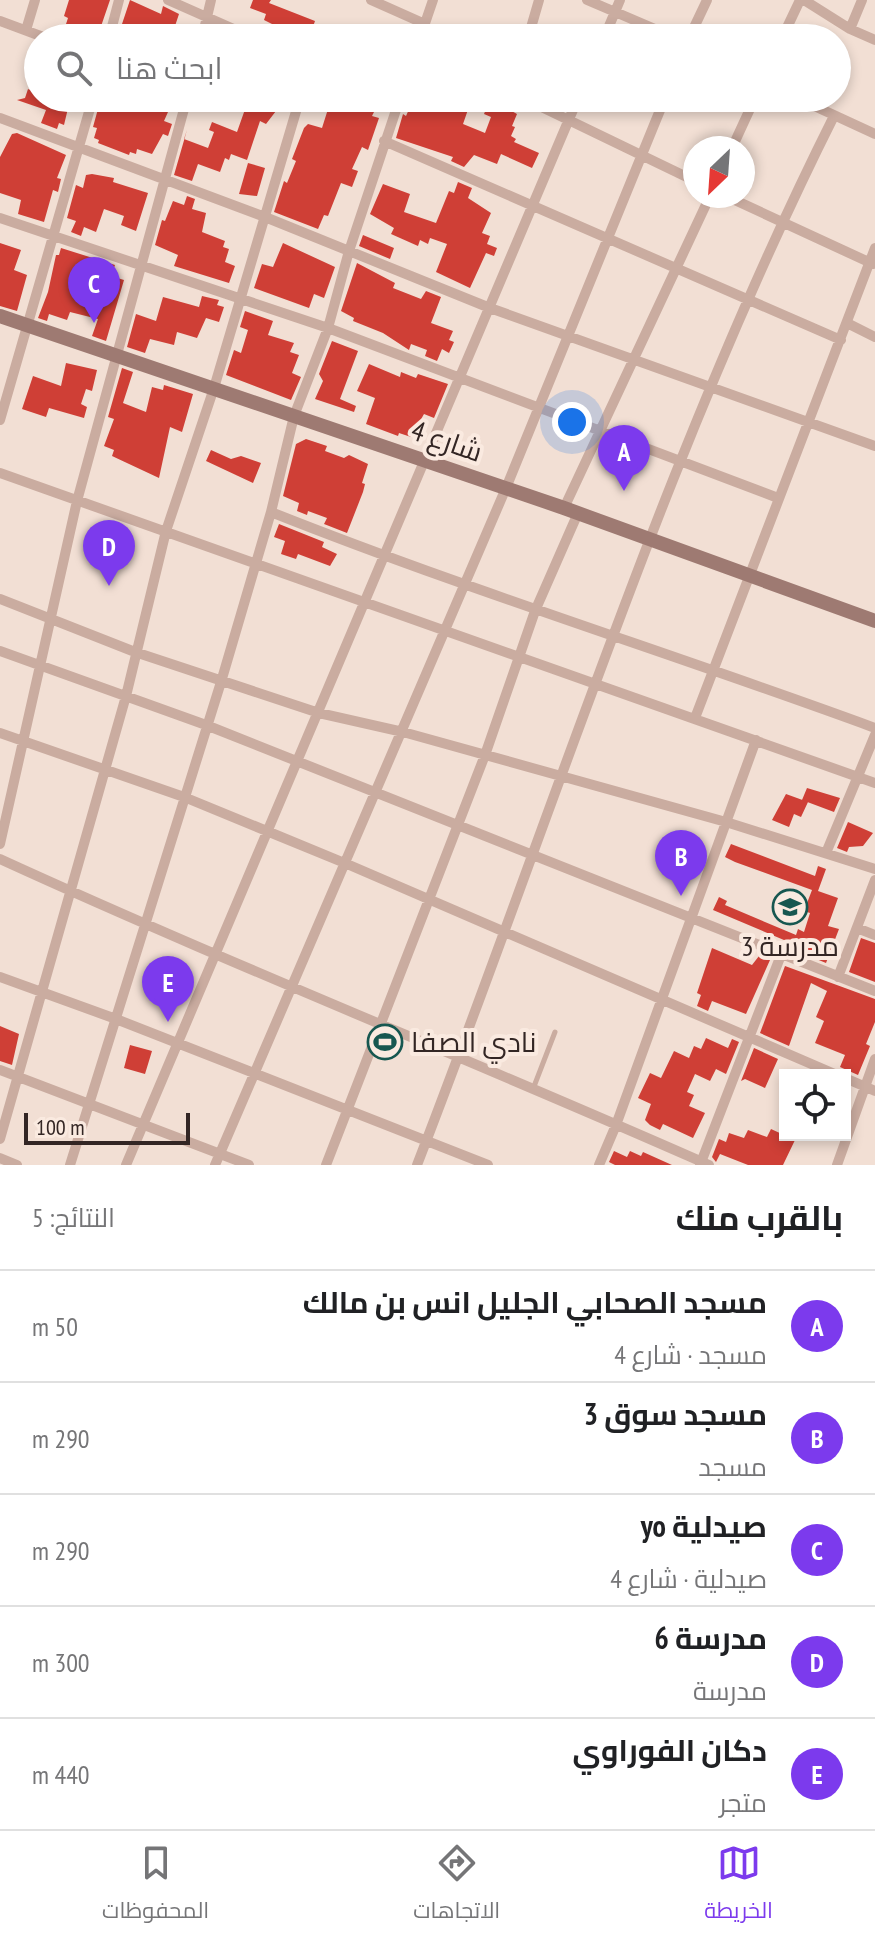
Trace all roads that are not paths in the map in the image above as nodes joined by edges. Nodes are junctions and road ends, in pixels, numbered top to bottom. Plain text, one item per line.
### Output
1 (35, 0) edge
2 (119, 0) edge
3 (168, 0) edge
4 (211, 0) edge
5 (371, 0) edge
6 (433, 0) edge
7 (539, 0) edge
8 (587, 0) edge
9 (620, 0) edge
10 (707, 0) edge
11 (802, 0) edge
12 (862, 0) edge
13 (615, 13) junction
14 (207, 17) junction
15 (0, 21) edge
16 (28, 24) edge
17 (113, 24) edge
18 (205, 24) edge
19 (223, 24) edge
20 (425, 24) joint
21 (532, 24) edge
22 (610, 24) edge
23 (642, 24) edge
24 (696, 24) edge
25 (789, 24) edge
26 (842, 24) edge
27 (851, 27) edge
28 (24, 29) edge
29 (851, 29) edge
30 (875, 40) edge
31 (89, 112) edge
32 (183, 112) edge
33 (296, 112) edge
34 (395, 112) edge
35 (554, 112) edge
36 (572, 112) edge
37 (659, 112) edge
38 (749, 112) edge
39 (826, 112) edge
40 (834, 116) junction
41 (0, 118) edge
42 (569, 119) junction
43 (875, 134) edge
44 (738, 136) edge
45 (384, 141) junction
46 (80, 147) junction
47 (642, 155) junction
48 (683, 175) edge
49 (166, 180) junction
50 (532, 206) junction
51 (704, 208) edge
52 (751, 208) edge
53 (265, 217) junction
54 (0, 218) edge
55 (781, 222) junction
56 (54, 236) junction
57 (607, 239) junction
58 (875, 248) edge
59 (349, 251) junction
60 (872, 264) edge
61 (142, 266) junction
62 (674, 269) junction
63 (240, 299) junction
64 (745, 301) junction
65 (490, 308) junction
66 (0, 316) edge
67 (847, 323) junction
68 (28, 326) junction
69 (328, 328) junction
70 (567, 336) junction
71 (875, 337) edge
72 (841, 340) junction
73 (115, 355) junction
74 (635, 360) junction
75 (462, 378) junction
76 (710, 385) junction
77 (214, 388) junction
78 (538, 408) junction
79 (1, 415) edge
80 (294, 416) junction
81 (809, 419) junction
82 (600, 430) junction
83 (875, 446) edge
84 (679, 460) junction
85 (426, 462) junction
86 (0, 473) edge
87 (506, 488) junction
88 (778, 498) junction
89 (77, 501) junction
90 (571, 510) junction
91 (271, 512) junction
92 (166, 531) junction
93 (650, 538) junction
94 (385, 557) junction
95 (256, 563) junction
96 (750, 575) junction
97 (464, 583) junction
98 (0, 599) edge
99 (364, 604) junction
100 (535, 611) junction
101 (51, 620) junction
102 (875, 621) edge
103 (446, 628) junction
104 (612, 635) junction
105 (0, 651) edge
106 (135, 652) junction
107 (519, 655) junction
108 (42, 665) junction
109 (713, 669) junction
110 (221, 682) junction
111 (595, 683) junction
112 (126, 696) junction
113 (319, 713) junction
114 (695, 718) junction
115 (206, 725) junction
116 (875, 728) edge
117 (403, 732) junction
118 (0, 733) edge
119 (875, 735) edge
120 (756, 740) junction
121 (26, 741) junction
122 (485, 755) junction
123 (298, 762) junction
124 (105, 768) junction
125 (561, 777) junction
126 (858, 777) junction
127 (875, 783) edge
128 (375, 792) junction
129 (184, 797) junction
130 (726, 822) junction
131 (457, 823) junction
132 (267, 831) junction
133 (0, 844) edge
134 (826, 853) junction
135 (534, 855) junction
136 (0, 859) edge
137 (347, 864) junction
138 (875, 869) edge
139 (875, 880) edge
140 (70, 891) junction
141 (429, 900) junction
142 (689, 918) junction
143 (145, 925) junction
144 (857, 928) junction
145 (505, 932) junction
146 (875, 935) edge
147 (214, 954) junction
148 (781, 955) junction
149 (0, 977) edge
150 (838, 977) junction
151 (291, 988) junction
152 (875, 991) edge
153 (41, 992) junction
154 (662, 999) junction
155 (116, 1019) junction
156 (379, 1022) junction
157 (555, 1032) dead end
158 (751, 1037) junction
159 (178, 1043) junction
160 (457, 1056) junction
161 (875, 1059) edge
162 (823, 1069) edge
163 (0, 1070) edge
164 (253, 1072) junction
165 (17, 1077) junction
166 (851, 1081) edge
167 (870, 1089) edge
168 (533, 1090) junction
169 (89, 1105) junction
170 (347, 1108) junction
171 (143, 1125) junction
172 (616, 1125) junction
173 (0, 1139) edge
174 (427, 1140) junction
175 (0, 1158) edge
176 (216, 1160) edge
177 (703, 1164) edge
178 (17, 1165) edge
179 (70, 1165) edge
180 (126, 1165) edge
181 (249, 1165) edge
182 (326, 1165) edge
183 (417, 1165) edge
184 (488, 1165) edge
185 (599, 1165) edge
186 (837, 1165) edge

1 - 16 street
2 - 17 street
3 - 14 street
4 - 14 street
5 - 20 street
6 - 20 street
7 - 21 street
8 - 13 street
9 - 13 street
10 - 24 street
11 - 25 street
11 - 26 street
12 - 27 street
13 - 22 street
13 - 23 street
14 - 18 street
14 - 19 street
15 - 28 street
29 - 30 street
31 - 46 street
32 - 49 street
33 - 53 street
34 - 45 street
35 - 42 street
36 - 42 street
37 - 47 street
38 - 44 street
39 - 40 street
40 - 43 street
40 - 55 street
41 - 46 street
42 - 47 street
42 - 50 street
45 - 50 street
45 - 59 street
46 - 49 street
46 - 56 street
47 - 48 street
47 - 57 street
49 - 53 street
49 - 61 street
50 - 57 street
50 - 65 street
51 - 62 street
52 - 55 street
53 - 59 street
53 - 63 street
54 - 56 street
55 - 60 street
55 - 64 street
56 - 61 street
56 - 68 street
57 - 62 street
57 - 70 street
58 - 60 street
59 - 65 street
59 - 69 street
60 - 67 street
61 - 63 street
61 - 73 street
62 - 64 street
62 - 74 street
63 - 69 street
63 - 77 street
64 - 72 street
64 - 76 street
65 - 70 street
65 - 75 street
66 - 68 street, شارع 4
67 - 71 street
67 - 72 street
68 - 73 street, شارع 4
68 - 79 street
69 - 75 street
69 - 80 street
70 - 74 street
70 - 78 street
72 - 81 street
73 - 77 street, شارع 4
73 - 89 street
74 - 76 street
74 - 82 street
75 - 78 street
75 - 85 street
76 - 81 street
76 - 84 street
77 - 80 street, شارع 4
77 - 92 street
78 - 82 street
78 - 87 street
80 - 85 street, شارع 4
80 - 91 street
81 - 83 street
81 - 88 street
82 - 84 street
82 - 90 street
84 - 88 street
84 - 93 street
85 - 87 street, شارع 4
85 - 94 street
86 - 89 street
87 - 90 street, شارع 4
87 - 97 street
88 - 96 street
89 - 92 street
89 - 101 street
90 - 93 street, شارع 4
90 - 100 street
91 - 94 street
91 - 95 street
92 - 95 street
92 - 106 street
93 - 96 street, شارع 4
93 - 104 street
94 - 97 street
94 - 99 street
95 - 99 street
95 - 110 street
96 - 102 street, شارع 4
96 - 109 street
97 - 100 street
97 - 103 street
98 - 101 street
99 - 103 street
99 - 113 street
100 - 104 street
100 - 107 street
101 - 106 street
101 - 108 street
103 - 107 street
103 - 117 street
104 - 109 street
104 - 111 street
105 - 108 street
106 - 110 street
106 - 112 street
107 - 111 street
107 - 122 street
108 - 112 street
108 - 121 street
109 - 114 street
109 - 116 street
110 - 113 street
110 - 115 street
111 - 114 street
111 - 125 street
112 - 115 street
112 - 124 street
113 - 117 street
113 - 123 street
114 - 120 street
115 - 123 street
115 - 129 street
117 - 122 street
117 - 128 street
118 - 121 street
119 - 126 street
120 - 126 street
120 - 130 street
121 - 124 street
121 - 133 street
122 - 125 street
122 - 131 street
123 - 128 street
123 - 132 street
124 - 129 street
124 - 140 street
125 - 130 street
125 - 135 street
126 - 127 street
126 - 134 street
128 - 131 street
128 - 137 street
129 - 132 street
129 - 143 street
130 - 134 street
130 - 142 street
131 - 135 street
131 - 141 street
132 - 137 street
132 - 147 street
134 - 138 street
135 - 142 street
135 - 145 street
136 - 140 street
137 - 141 street
137 - 151 street
139 - 144 street
140 - 143 street
140 - 153 street
141 - 145 street
141 - 156 street
142 - 148 street
142 - 154 street
143 - 147 street
143 - 155 street
144 - 146 street
144 - 150 street
145 - 154 street
145 - 160 street
147 - 151 street
147 - 159 street
148 - 150 street
148 - 158 street
149 - 153 street
150 - 152 street
151 - 156 street
151 - 164 street
153 - 155 street
153 - 165 street
154 - 158 street
154 - 172 street
155 - 159 street
155 - 169 street
156 - 160 street
156 - 170 street
157 - 168 lane
158 - 162 street
158 - 177 street
159 - 164 street
159 - 171 street
160 - 168 street
160 - 174 street
161 - 167 street
163 - 165 street
164 - 170 street
164 - 176 street
165 - 169 street
165 - 173 street
166 - 167 street
167 - 186 street
168 - 172 street
169 - 171 street
169 - 179 street
170 - 174 street
170 - 182 street
171 - 176 street
171 - 180 street
172 - 177 street
172 - 185 street
174 - 183 street
174 - 184 street
175 - 178 street
176 - 181 street

